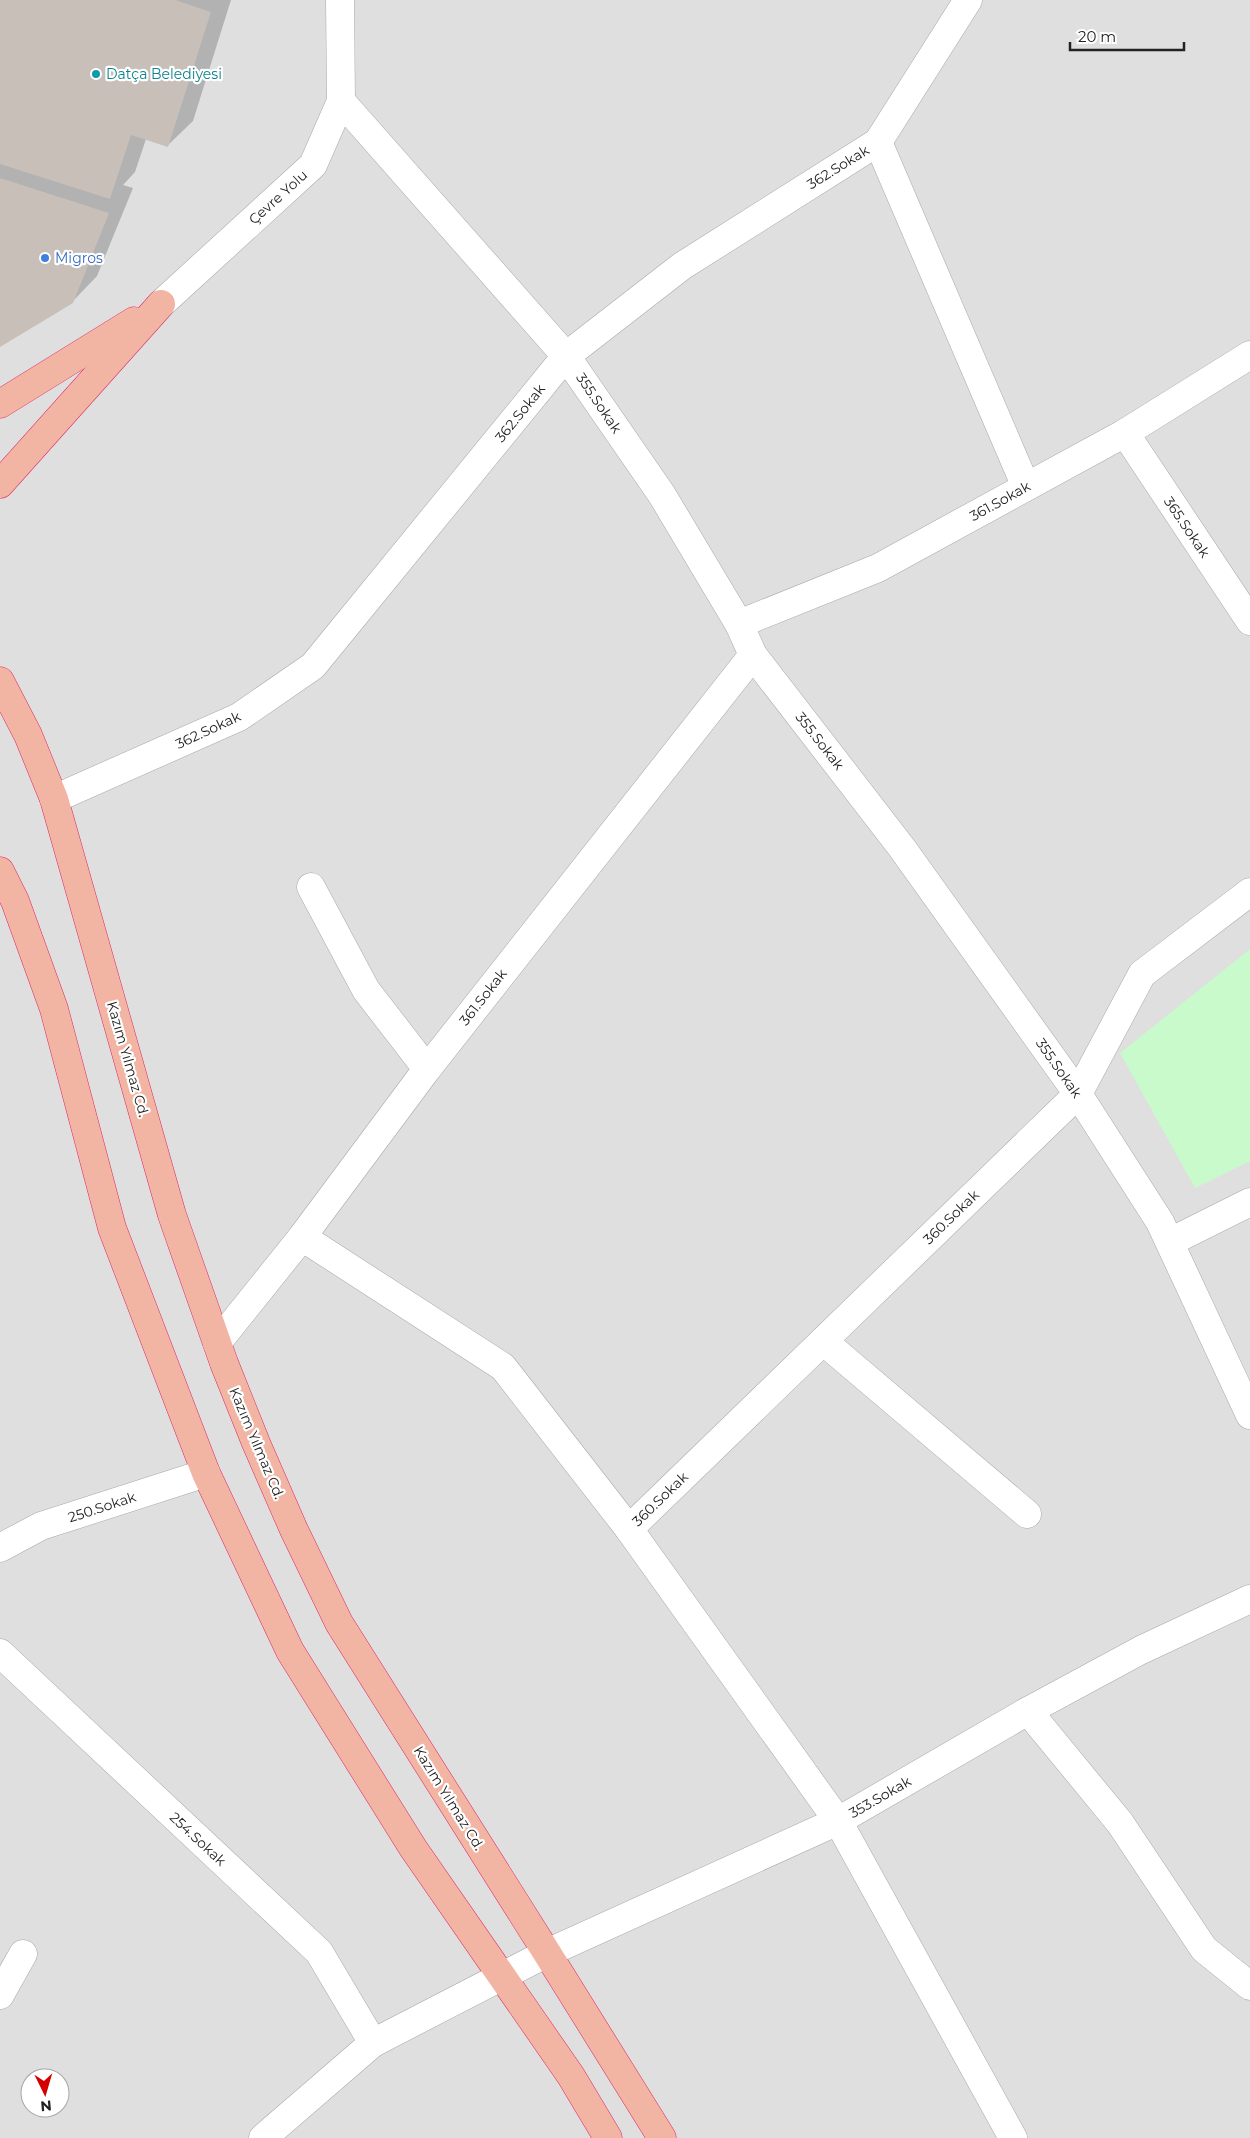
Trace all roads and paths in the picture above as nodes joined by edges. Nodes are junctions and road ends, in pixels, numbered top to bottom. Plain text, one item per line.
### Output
1 (340, 0) edge
2 (968, 0) edge
3 (341, 100) junction
4 (878, 142) junction
5 (160, 304) junction
6 (1250, 355) edge
7 (566, 356) junction
8 (0, 404) edge
9 (1125, 433) junction
10 (0, 484) edge
11 (1026, 487) junction
12 (1250, 621) edge
13 (739, 624) junction
14 (754, 655) junction
15 (0, 681) edge
16 (54, 799) junction
17 (0, 871) edge
18 (311, 887) dead end
19 (1250, 892) edge
20 (427, 1069) junction
21 (1078, 1094) junction
22 (1250, 1202) edge
23 (302, 1237) junction
24 (1170, 1242) junction
25 (823, 1341) junction
26 (217, 1343) junction
27 (1250, 1415) edge
28 (206, 1473) junction
29 (1027, 1514) dead end
30 (629, 1529) junction
31 (0, 1548) edge
32 (1250, 1599) edge
33 (0, 1653) edge
34 (1028, 1711) junction
35 (838, 1821) junction
36 (547, 1953) junction
37 (23, 1954) dead end
38 (501, 1976) junction
39 (1250, 1986) edge
40 (0, 1995) edge
41 (373, 2043) junction
42 (263, 2138) edge
43 (608, 2138) edge
44 (662, 2138) edge
45 (1013, 2138) edge

1 - 3 street, Çevre Yolu
2 - 4 street, 362.Sokak
3 - 5 street, Çevre Yolu
3 - 7 street, 355.Sokak
4 - 7 street, 362.Sokak
4 - 11 street
5 - 8 highway
5 - 10 highway
6 - 9 street, 361.Sokak
7 - 13 street, 355.Sokak
7 - 16 street, 362.Sokak
9 - 11 street, 361.Sokak
9 - 12 street, 365.Sokak
11 - 13 street, 361.Sokak
13 - 14 street, 355.Sokak
14 - 20 street, 361.Sokak
14 - 21 street, 355.Sokak
15 - 16 highway, Kazım Yılmaz Cd.
16 - 26 highway, Kazım Yılmaz Cd.
17 - 28 highway
18 - 20 street
19 - 21 street, 360.Sokak
20 - 23 street, 361.Sokak
21 - 24 street, 355.Sokak
21 - 25 street, 360.Sokak
22 - 24 street
23 - 26 street, 361.Sokak
23 - 30 street
24 - 27 street, 355.Sokak
25 - 29 street
25 - 30 street, 360.Sokak
26 - 36 highway, Kazım Yılmaz Cd.
28 - 31 street, 250.Sokak
28 - 38 highway
30 - 35 street
32 - 34 street, 353.Sokak
33 - 41 street, 254.Sokak
34 - 35 street, 353.Sokak
34 - 39 street
35 - 36 street, 353.Sokak
35 - 45 street
36 - 38 street, 353.Sokak
36 - 44 highway, Kazım Yılmaz Cd.
37 - 40 street
38 - 41 street, 353.Sokak
38 - 43 highway
41 - 42 street, 353.Sokak

